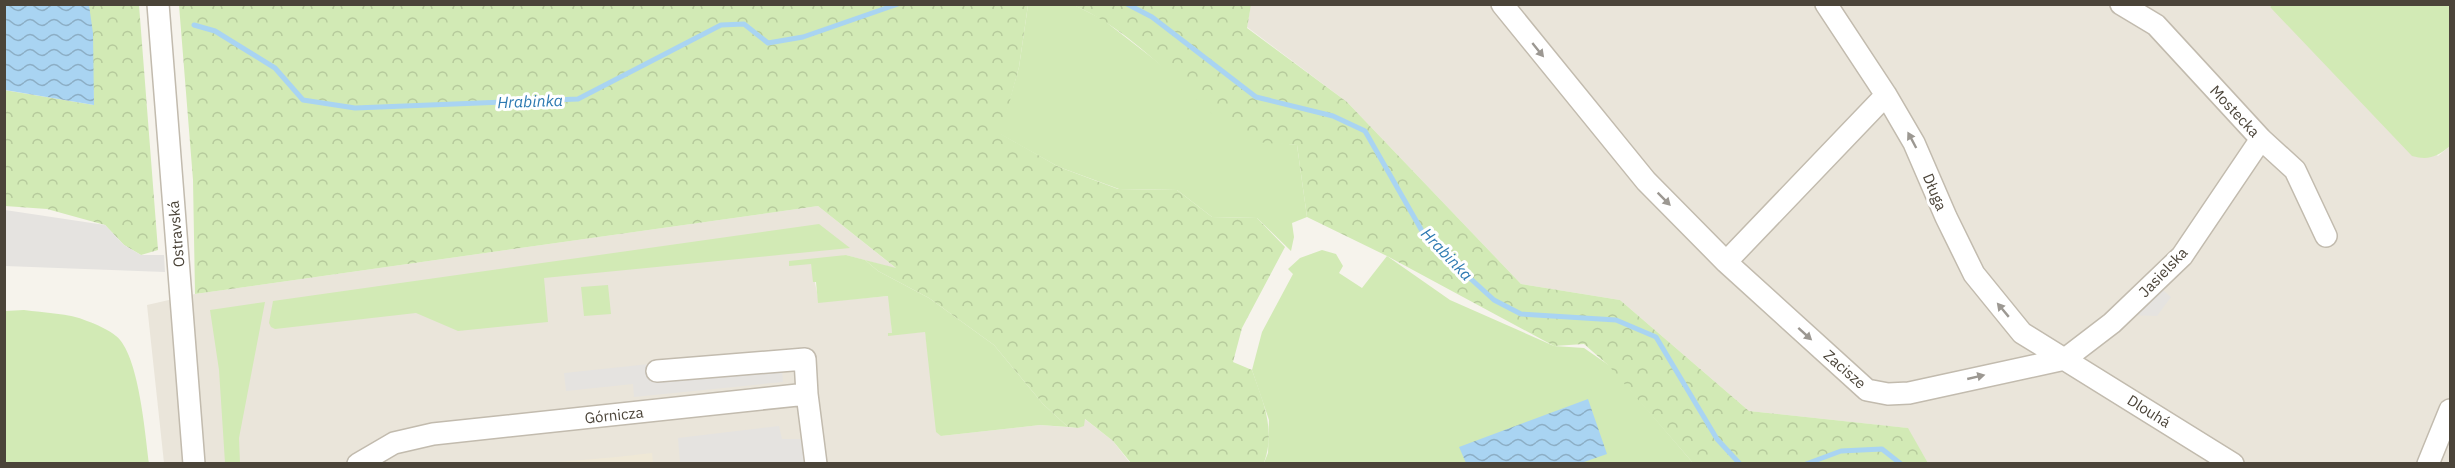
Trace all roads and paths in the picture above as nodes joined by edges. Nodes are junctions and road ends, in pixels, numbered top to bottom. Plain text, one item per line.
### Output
1 (158, 4) edge
2 (1502, 4) edge
3 (1826, 4) edge
4 (2121, 4) edge
5 (1886, 95) junction
6 (2261, 139) junction
7 (2326, 236) dead end
8 (1726, 262) junction
9 (2065, 358) junction
10 (657, 371) dead end
11 (807, 394) junction
12 (2451, 410) edge
13 (194, 464) edge
14 (358, 464) edge
15 (816, 464) edge
16 (2233, 464) edge
17 (2428, 464) edge

1 - 13 street, Ostravská
2 -> 8 street, Zacisze
3 - 5 street, Długa
4 - 6 street, Mostecka
5 - 8 street
9 -> 5 street, Długa
6 - 7 street, Mostecka
6 - 9 street, Jasielska
8 -> 9 street, Zacisze
9 - 16 street, Dlouhá
10 - 11 street
11 - 14 street, Górnicza
11 - 15 street
12 - 17 street

